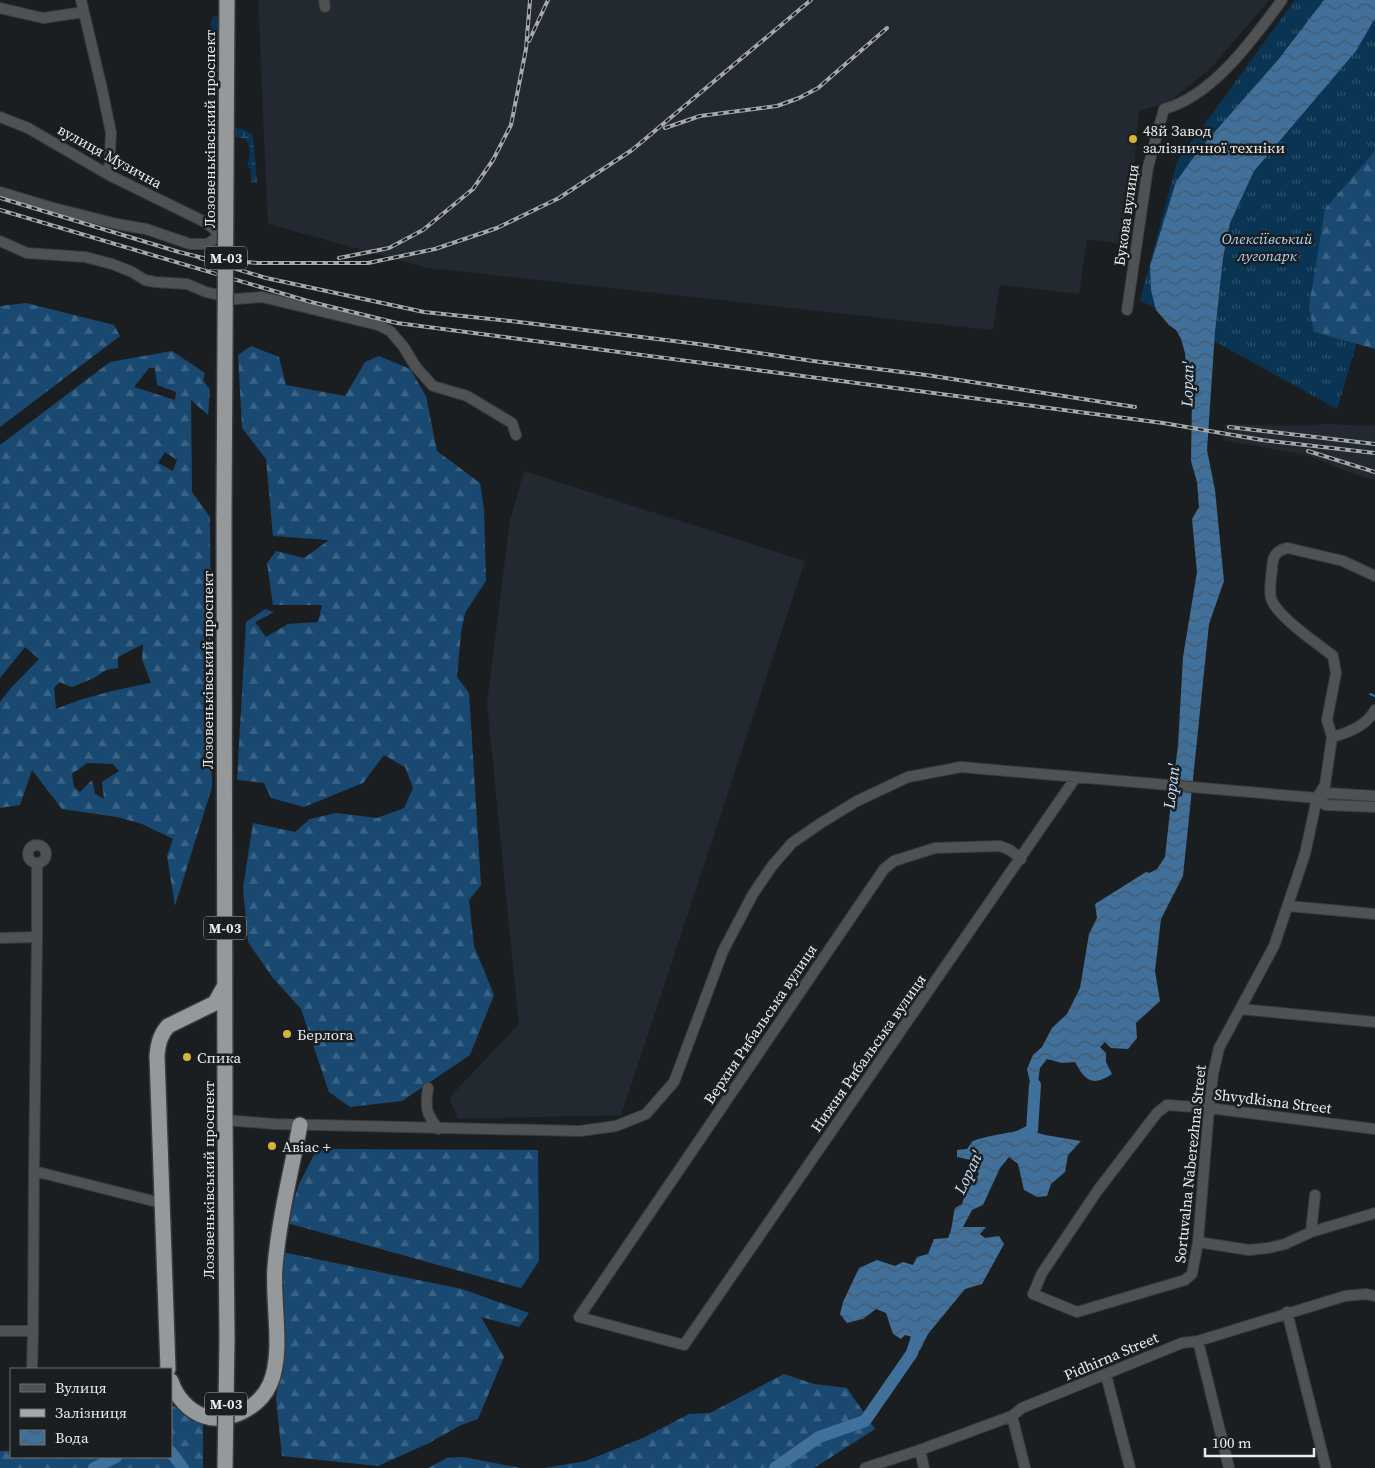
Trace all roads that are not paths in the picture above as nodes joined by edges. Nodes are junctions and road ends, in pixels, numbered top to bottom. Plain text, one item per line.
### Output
1 (81, 0) edge
2 (228, 0) edge
3 (1282, 0) edge
4 (0, 8) edge
5 (84, 12) junction
6 (0, 117) edge
7 (109, 176) junction
8 (0, 192) edge
9 (0, 241) edge
10 (1128, 310) dead end
11 (516, 435) dead end
12 (1375, 576) edge
13 (1375, 710) edge
14 (1332, 737) junction
15 (1076, 777) junction
16 (1375, 796) edge
17 (1317, 798) junction
18 (1375, 807) edge
19 (1021, 859) junction
20 (37, 863) dead end
21 (1288, 906) junction
22 (1375, 914) edge
23 (37, 937) junction
24 (0, 938) edge
25 (226, 984) junction
26 (1240, 1009) junction
27 (1375, 1022) edge
28 (428, 1088) dead end
29 (1209, 1108) junction
30 (225, 1120) junction
31 (300, 1125) junction
32 (438, 1129) junction
33 (1375, 1129) edge
34 (34, 1171) junction
35 (1315, 1196) dead end
36 (161, 1203) junction
37 (1375, 1213) edge
38 (1311, 1232) junction
39 (1198, 1242) junction
40 (1186, 1280) joint
41 (1375, 1286) edge
42 (1370, 1295) edge
43 (1287, 1312) junction
44 (0, 1331) edge
45 (33, 1332) junction
46 (1198, 1341) junction
47 (684, 1345) joint
48 (32, 1368) edge
49 (168, 1368) edge
50 (1106, 1375) junction
51 (172, 1383) edge
52 (1012, 1416) junction
53 (920, 1450) junction
54 (225, 1468) edge
55 (865, 1468) edge
56 (924, 1468) edge
57 (1024, 1468) edge
58 (1130, 1468) edge
59 (1229, 1468) edge
60 (1326, 1468) edge

1 - 5 street
2 - 25 highway, Лозовеньківський проспект / М-03, bridge
3 - 10 street, Букова вулиця
4 - 5 street
5 - 7 street
6 - 7 street, вулиця Музична
7 - 8 street, вулиця Музична
9 - 11 street
12 - 14 street, Sortuvalna Naberezhna Street
13 - 14 street
14 - 17 street, Sortuvalna Naberezhna Street
15 - 17 street
15 - 19 street, Нижня Рибальська вулиця
15 - 32 street
16 - 17 street
17 - 18 street
17 - 21 street, Sortuvalna Naberezhna Street
19 - 47 street, Нижня Рибальська вулиця
19 - 47 street, Верхня Рибальська вулиця
20 - 23 street
21 - 22 street
21 - 26 street, Sortuvalna Naberezhna Street
23 - 24 street
23 - 34 street
25 - 30 highway, Лозовеньківський проспект / М-03
25 - 36 highway
26 - 27 street
26 - 29 street, Sortuvalna Naberezhna Street
28 - 32 street
29 - 33 street, Shvydkisna Street
29 - 39 street, Sortuvalna Naberezhna Street
29 - 40 street, Shvydkisna Street
30 - 31 street
30 - 54 highway, Лозовеньківський проспект / М-03, bridge
31 - 32 street
31 - 51 highway
34 - 36 street
34 - 45 street
35 - 38 street
36 - 49 highway
37 - 38 street
38 - 39 street
39 - 40 street, Sortuvalna Naberezhna Street
41 - 42 street
42 - 43 street, Pidhirna Street
43 - 46 street, Pidhirna Street
43 - 60 street
44 - 45 street
45 - 48 street
46 - 50 street, Pidhirna Street
46 - 59 street
50 - 52 street, Pidhirna Street
50 - 58 street
52 - 53 street, Pidhirna Street
52 - 57 street
53 - 55 street, Pidhirna Street
53 - 56 street

